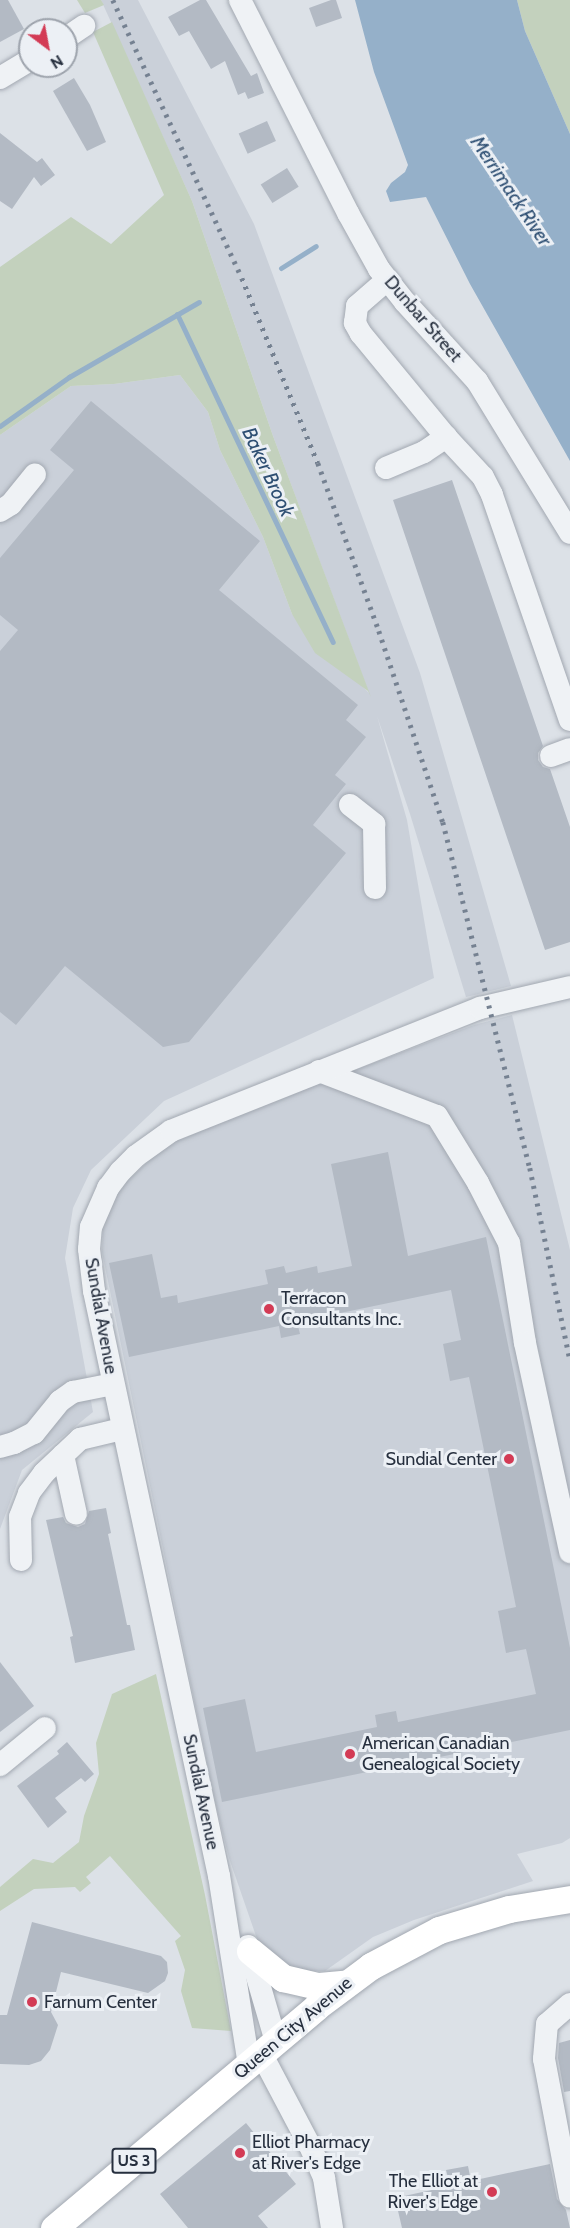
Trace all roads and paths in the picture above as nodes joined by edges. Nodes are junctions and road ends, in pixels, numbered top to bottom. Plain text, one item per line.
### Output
1 (240, 0) edge
2 (18, 67) edge
3 (0, 78) edge
4 (387, 280) junction
5 (446, 437) junction
6 (386, 468) dead end
7 (35, 474) dead end
8 (0, 511) edge
9 (570, 533) edge
10 (570, 720) edge
11 (350, 805) dead end
12 (375, 888) dead end
13 (570, 987) edge
14 (319, 1071) junction
15 (113, 1384) junction
16 (122, 1429) junction
17 (0, 1447) edge
18 (63, 1455) junction
19 (76, 1514) dead end
20 (570, 1552) edge
21 (21, 1560) dead end
22 (45, 1728) dead end
23 (0, 1765) edge
24 (219, 1876) junction
25 (564, 1900) edge
26 (250, 1952) junction
27 (344, 1984) junction
28 (570, 2004) edge
29 (262, 2054) junction
30 (570, 2197) edge
31 (54, 2228) edge
32 (332, 2228) edge

1 - 4 street, Dunbar Street
2 - 3 street
4 - 5 street
4 - 9 street, Dunbar Street
5 - 6 street
5 - 10 street
7 - 8 street
11 - 12 street
13 - 14 street, Sundial Avenue
14 - 15 street, Sundial Avenue
14 - 20 street
15 - 16 street, Sundial Avenue
15 - 17 street
16 - 18 street
16 - 24 street, Sundial Avenue
18 - 19 street
18 - 21 street
22 - 23 street
24 - 26 street, Sundial Avenue
24 - 29 street, Sundial Avenue
25 - 27 main road, Queen City Avenue / US 3
26 - 27 main road
26 - 29 street, Sundial Avenue
27 - 29 main road, Queen City Avenue / US 3
28 - 30 street
29 - 31 main road, Queen City Avenue / US 3
29 - 32 street

